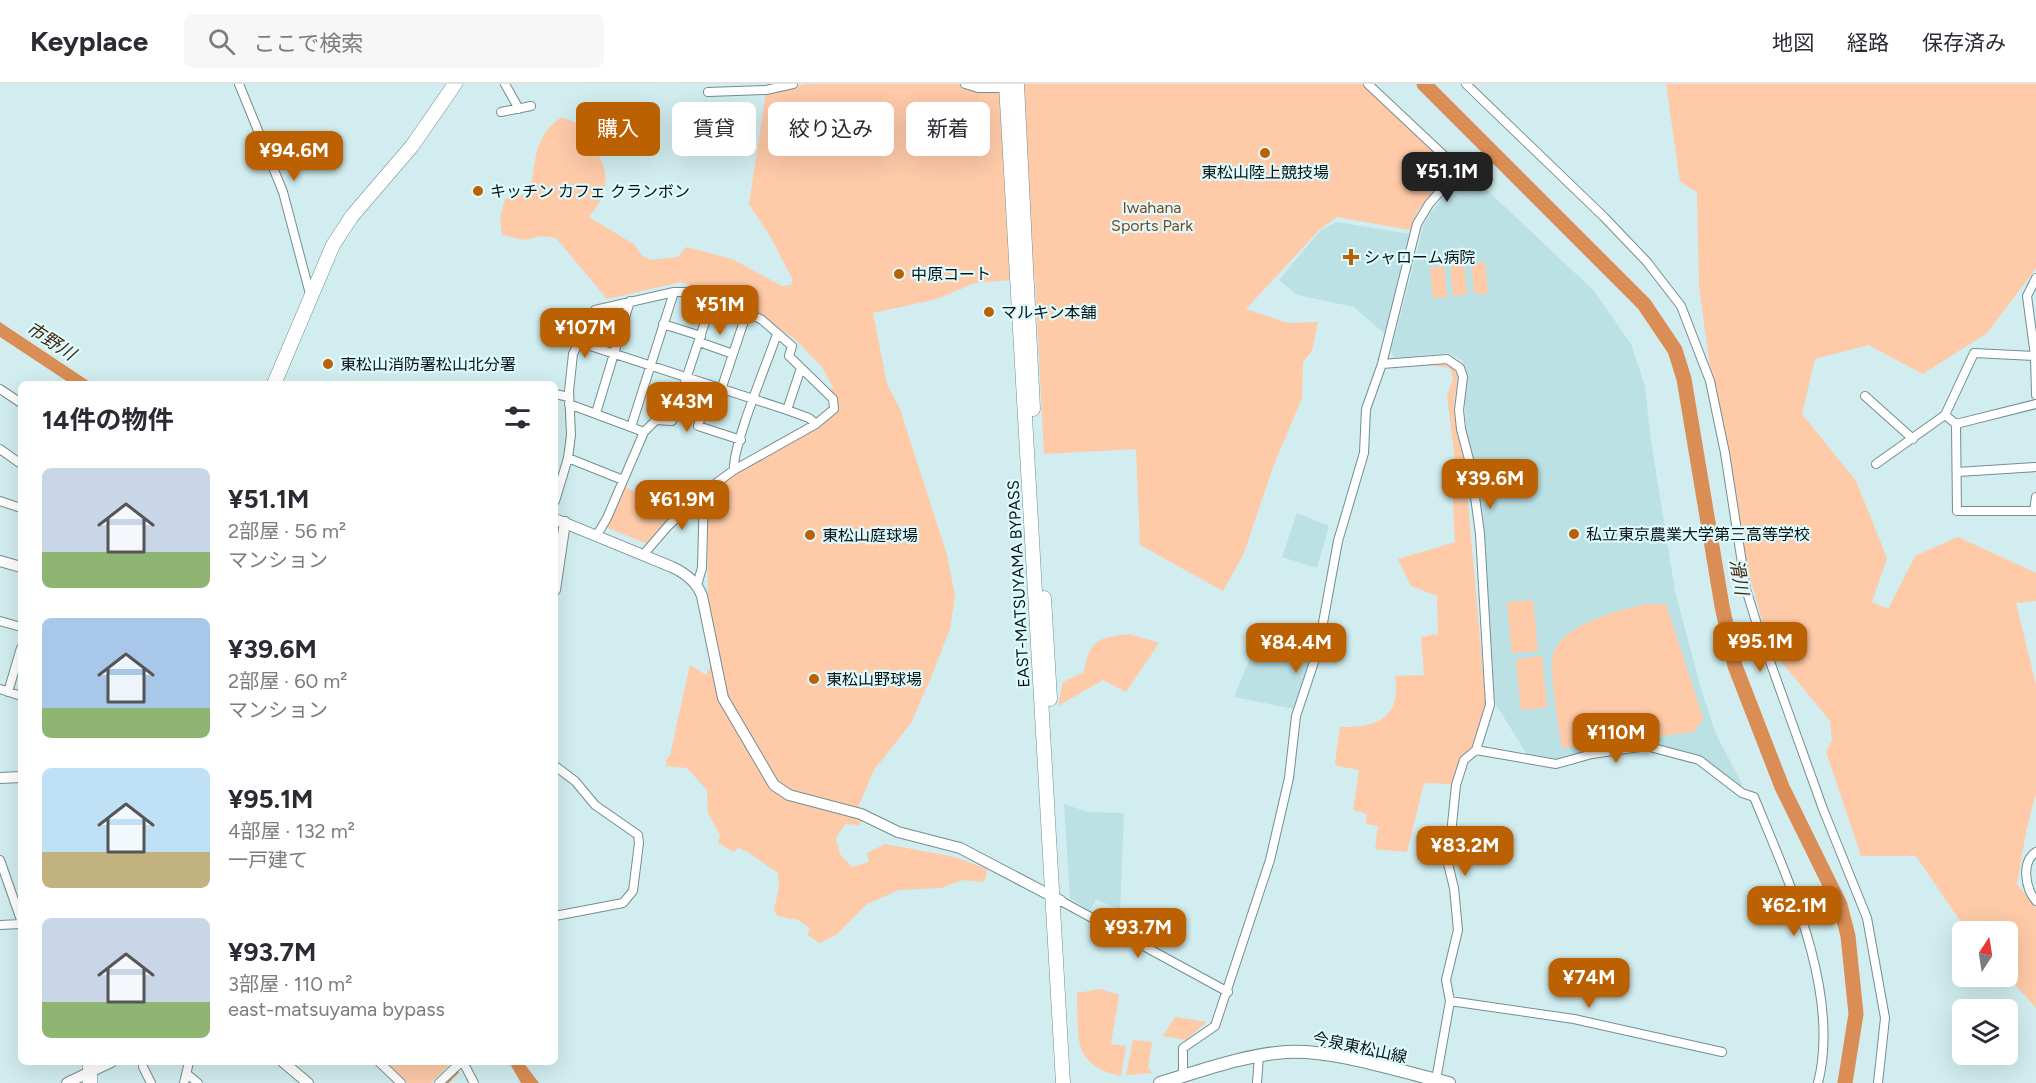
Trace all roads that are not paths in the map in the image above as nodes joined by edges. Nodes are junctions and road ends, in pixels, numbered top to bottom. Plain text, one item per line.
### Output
1 (239, 84) edge
2 (505, 84) edge
3 (793, 84) edge
4 (965, 84) edge
5 (1368, 84) edge
6 (1466, 84) edge
7 (1010, 85) edge
8 (451, 86) edge
9 (708, 92) dead end
10 (531, 106) dead end
11 (519, 109) junction
12 (501, 111) dead end
13 (2036, 278) edge
14 (674, 292) junction
15 (310, 294) junction
16 (713, 298) junction
17 (630, 301) junction
18 (747, 312) junction
19 (663, 324) junction
20 (777, 334) junction
21 (700, 339) junction
22 (578, 342) junction
23 (733, 354) junction
24 (615, 355) junction
25 (2035, 356) edge
26 (1382, 364) junction
27 (650, 366) junction
28 (801, 368) junction
29 (685, 378) junction
30 (275, 381) edge
31 (711, 387) junction
32 (0, 389) edge
33 (721, 390) junction
34 (558, 395) edge
35 (2036, 395) edge
36 (1866, 396) dead end
37 (569, 400) junction
38 (755, 400) junction
39 (18, 401) edge
40 (2036, 404) edge
41 (787, 410) junction
42 (596, 413) junction
43 (1945, 415) junction
44 (816, 424) junction
45 (1956, 424) junction
46 (631, 427) junction
47 (644, 432) junction
48 (1913, 439) junction
49 (741, 440) junction
50 (0, 448) edge
51 (568, 458) junction
52 (18, 462) edge
53 (1876, 464) dead end
54 (2036, 467) edge
55 (734, 470) junction
56 (1958, 472) junction
57 (623, 480) junction
58 (558, 491) edge
59 (704, 492) junction
60 (2036, 497) edge
61 (0, 501) edge
62 (18, 507) edge
63 (2035, 511) edge
64 (560, 520) edge
65 (597, 535) junction
66 (558, 548) edge
67 (642, 555) junction
68 (0, 561) edge
69 (18, 566) edge
70 (697, 585) junction
71 (0, 621) edge
72 (18, 626) edge
73 (18, 655) edge
74 (4, 690) edge
75 (1476, 750) junction
76 (558, 768) edge
77 (18, 777) edge
78 (0, 778) edge
79 (2036, 852) edge
80 (0, 860) edge
81 (1057, 899) junction
82 (2036, 901) edge
83 (18, 913) edge
84 (558, 915) edge
85 (18, 922) edge
86 (0, 925) edge
87 (1228, 992) junction
88 (1450, 1001) junction
89 (1722, 1052) dead end
90 (1259, 1055) junction
91 (105, 1065) edge
92 (287, 1065) edge
93 (382, 1065) edge
94 (459, 1065) edge
95 (464, 1065) edge
96 (143, 1067) dead end
97 (90, 1072) edge
98 (1183, 1076) junction
99 (185, 1078) edge
100 (1436, 1080) junction
101 (67, 1083) edge
102 (151, 1083) edge
103 (198, 1083) edge
104 (308, 1083) edge
105 (401, 1083) edge
106 (440, 1083) edge
107 (474, 1083) edge
108 (1063, 1083) edge
109 (1071, 1083) edge
110 (1160, 1083) edge
111 (1257, 1083) edge
112 (1449, 1083) edge
113 (1818, 1083) edge
114 (1878, 1083) edge

1 - 15 street
2 - 11 street
3 - 9 street
4 - 7 street
5 - 26 street
6 - 114 street
7 - 81 main road, EAST-MATSUYAMA BYPASS
8 - 15 main road
10 - 11 street
11 - 12 street
13 - 25 street
14 - 16 street
14 - 17 street
14 - 19 street
15 - 30 main road
16 - 18 street
16 - 21 street
17 - 22 street
17 - 24 street
18 - 20 street
18 - 23 street
19 - 21 street
19 - 27 street
20 - 28 street
20 - 38 street
21 - 23 street
21 - 29 street
22 - 24 street
22 - 37 street
23 - 33 street
24 - 27 street
24 - 42 street
25 - 35 street
25 - 43 street
26 - 75 street
26 - 87 street
27 - 29 street
27 - 46 street
28 - 41 street
28 - 44 street
29 - 31 street
29 - 47 street
31 - 33 street
31 - 49 street
32 - 39 street
33 - 38 street
34 - 37 street
36 - 48 street
37 - 42 street
37 - 51 street
38 - 41 street
38 - 49 street
40 - 45 street
41 - 44 street
42 - 46 street
43 - 45 street
43 - 48 street
44 - 55 street
45 - 56 street
46 - 47 street
47 - 57 street
48 - 53 street
49 - 55 street
50 - 52 street
51 - 57 street
51 - 58 street
54 - 56 street
55 - 59 street
56 - 63 street
57 - 65 street
59 - 67 street
59 - 70 street
60 - 63 street
61 - 62 street
64 - 65 street
64 - 66 street
65 - 67 street
67 - 70 street
68 - 69 street
70 - 81 street
71 - 72 street
73 - 74 street
75 - 88 street
75 - 113 street
76 - 84 street
77 - 78 street
79 - 82 street
80 - 83 street
81 - 87 street
81 - 108 main road, EAST-MATSUYAMA BYPASS
81 - 109 main road, EAST-MATSUYAMA BYPASS
85 - 86 street
87 - 98 street
88 - 89 street
88 - 100 street
90 - 98 main road, 今泉東松山線
90 - 100 main road, 今泉東松山線
90 - 111 street
91 - 97 street
92 - 104 street
93 - 105 street
94 - 106 street
95 - 107 street
96 - 102 street
97 - 101 street
98 - 110 main road, 今泉東松山線
99 - 103 street
100 - 112 main road, 今泉東松山線

